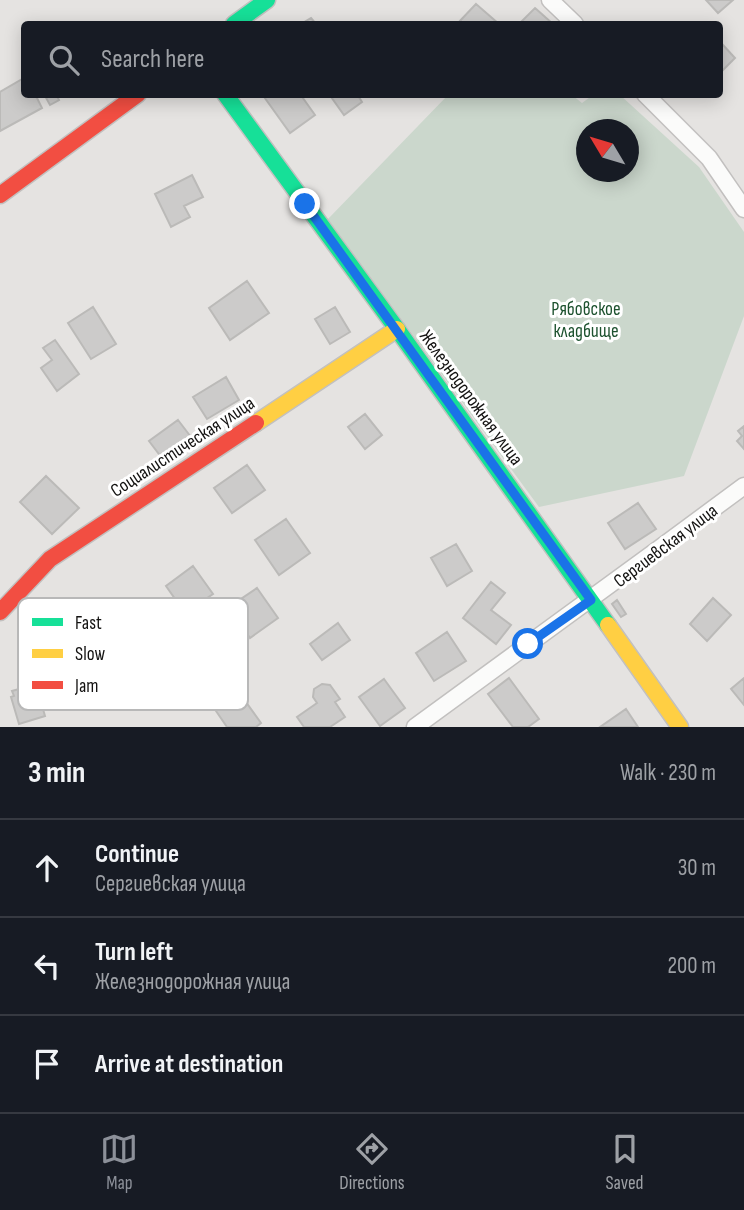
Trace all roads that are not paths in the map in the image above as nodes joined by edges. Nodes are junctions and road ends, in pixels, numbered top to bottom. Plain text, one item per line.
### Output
1 (267, 0) edge
2 (550, 0) edge
3 (238, 21) edge
4 (572, 21) edge
5 (133, 98) edge
6 (228, 98) edge
7 (649, 98) edge
8 (0, 195) edge
9 (744, 209) edge
10 (397, 329) junction
11 (744, 486) edge
12 (591, 600) junction
13 (0, 612) edge
14 (415, 727) edge
15 (680, 727) edge

1 - 3 street
2 - 4 street
5 - 8 street
6 - 10 street, Железнодорожная улица
7 - 9 street
10 - 12 street, Железнодорожная улица
10 - 13 street, Социалистическая улица
11 - 12 street, Сергиевская улица
12 - 14 street, Сергиевская улица
12 - 15 street, Железнодорожная улица

